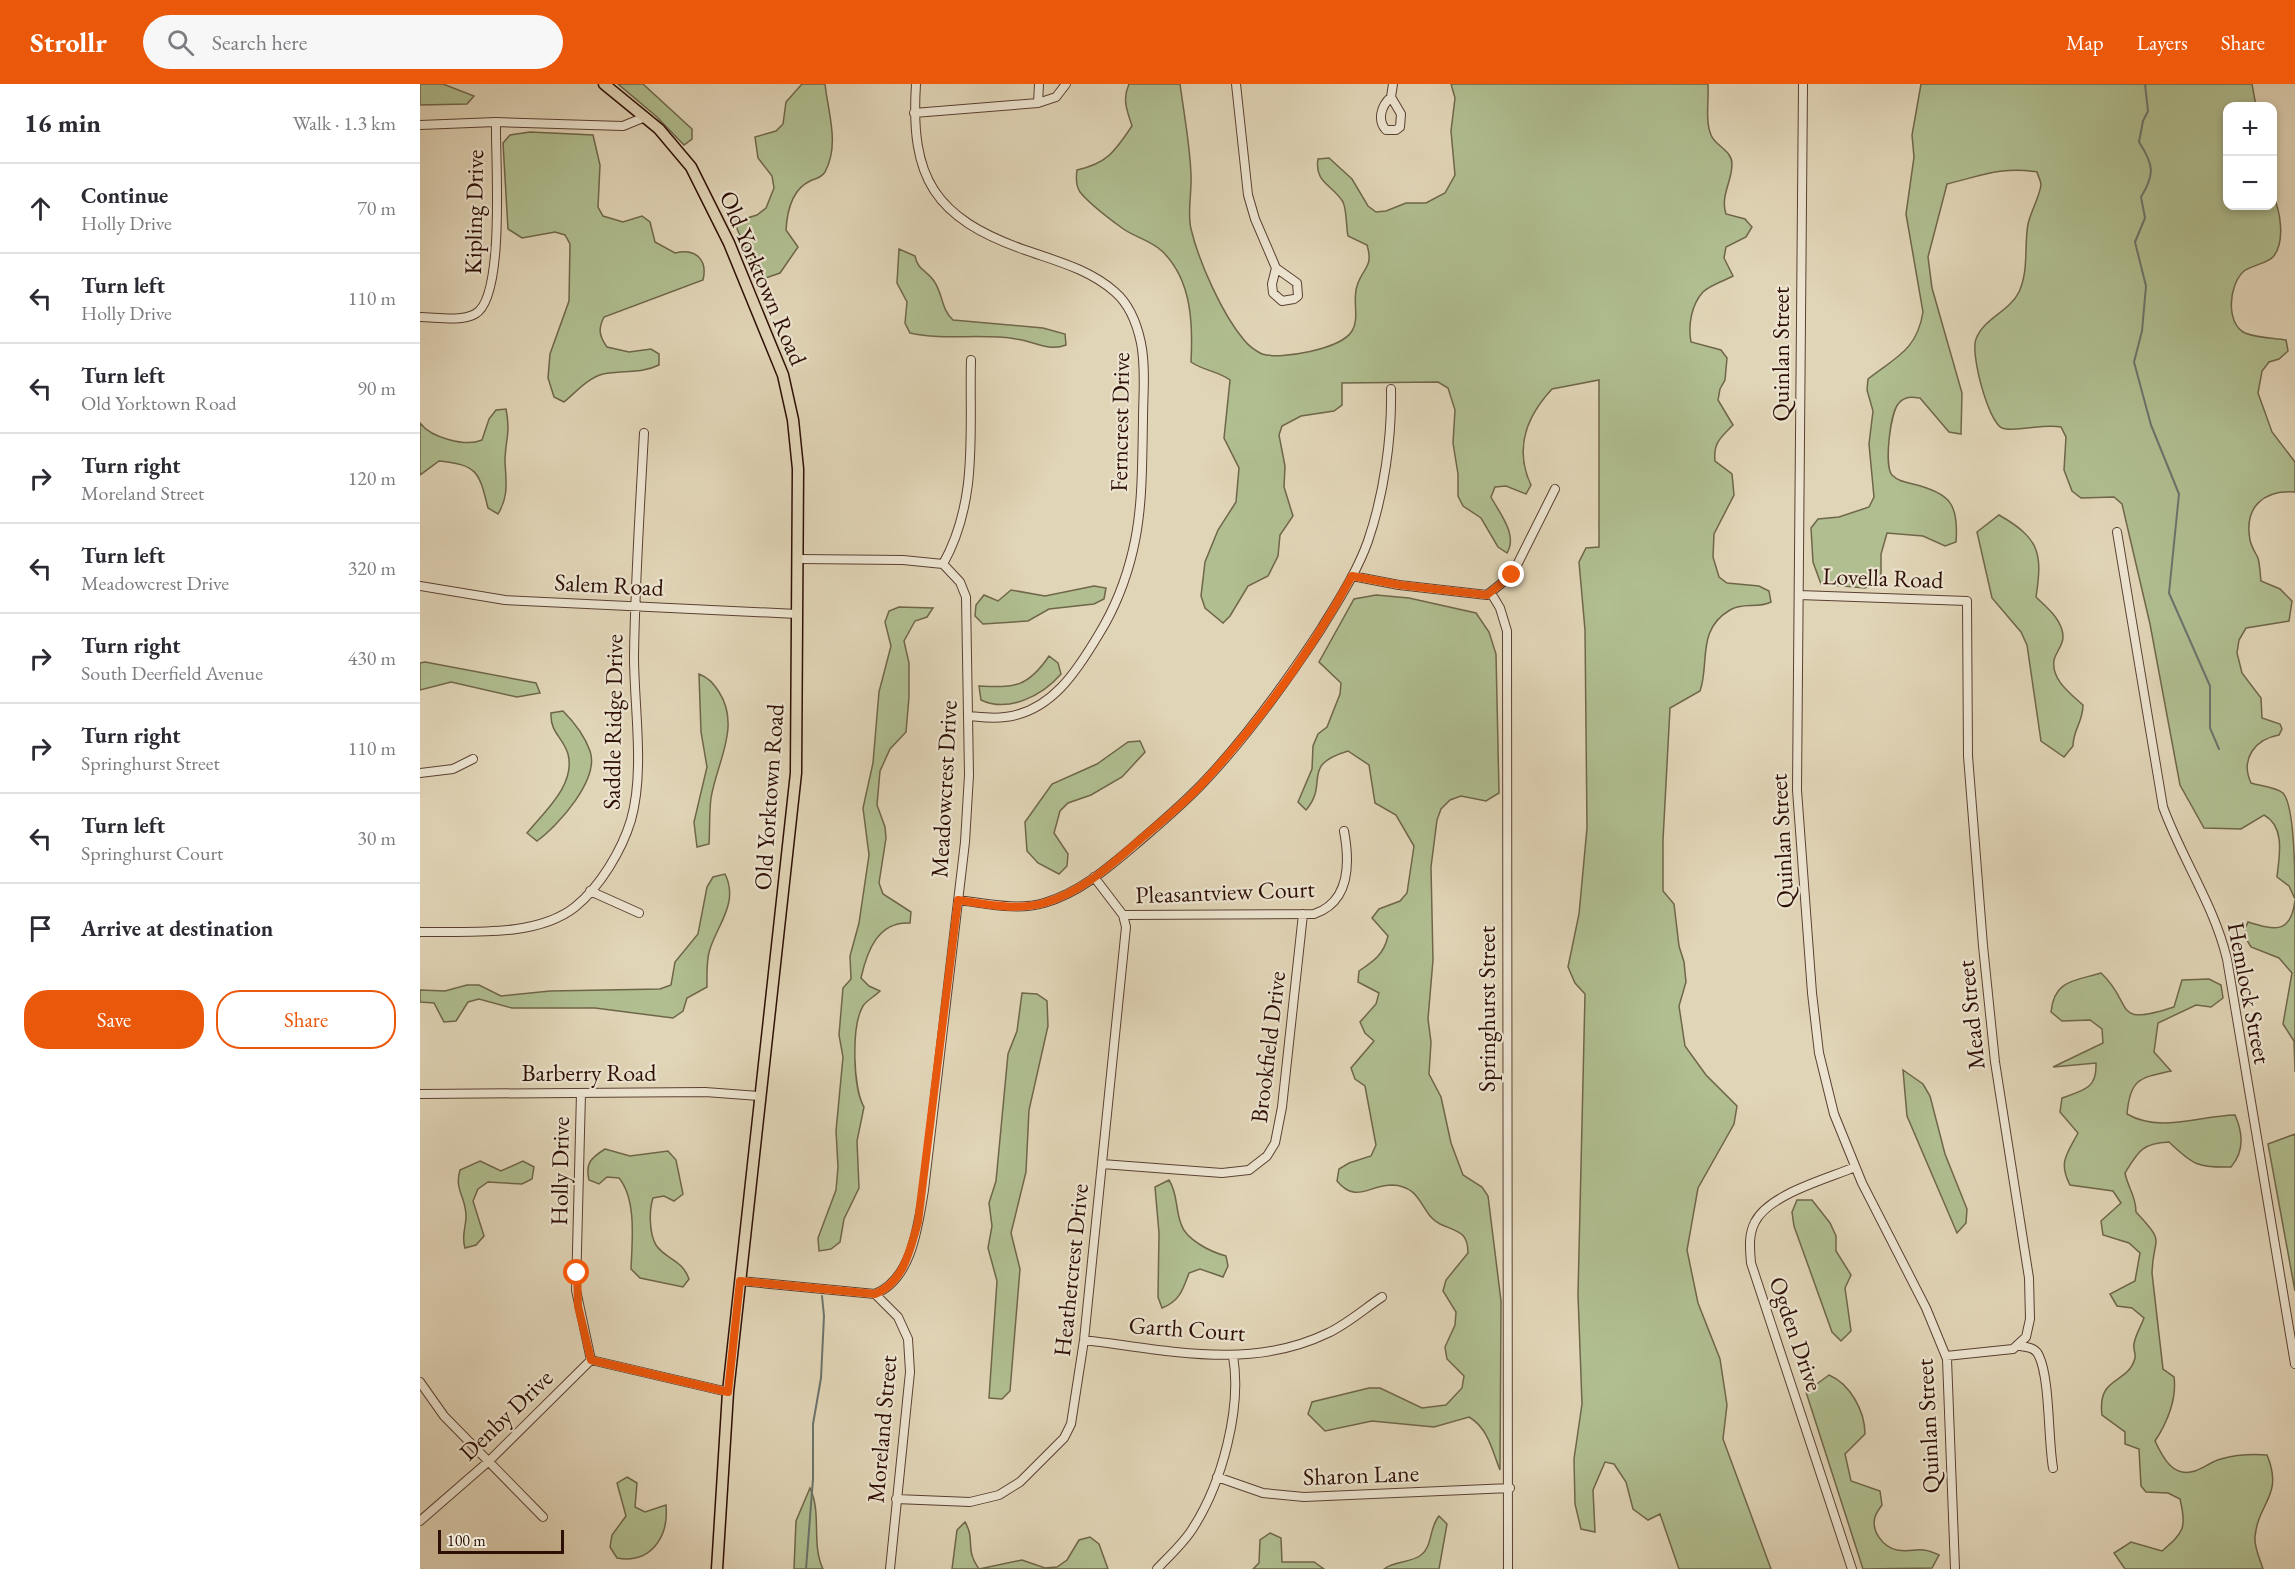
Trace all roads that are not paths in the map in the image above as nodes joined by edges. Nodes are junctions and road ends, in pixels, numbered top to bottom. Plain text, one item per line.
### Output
1 (604, 84) edge
2 (916, 84) edge
3 (1039, 84) edge
4 (1066, 84) edge
5 (1236, 84) edge
6 (1393, 84) edge
7 (1803, 84) edge
8 (1391, 97) dead end
9 (1038, 104) junction
10 (914, 113) junction
11 (645, 117) junction
12 (496, 122) junction
13 (420, 125) edge
14 (1276, 268) dead end
15 (420, 317) edge
16 (971, 360) dead end
17 (1391, 388) dead end
18 (644, 434) dead end
19 (1555, 489) dead end
20 (2117, 532) dead end
21 (798, 559) junction
22 (943, 564) junction
23 (1352, 576) junction
24 (420, 586) edge
25 (1491, 593) junction
26 (1799, 595) junction
27 (1966, 601) joint
28 (636, 606) junction
29 (797, 614) junction
30 (969, 716) junction
31 (473, 759) dead end
32 (420, 773) edge
33 (1344, 831) dead end
34 (1095, 877) junction
35 (590, 891) junction
36 (958, 900) junction
37 (639, 914) dead end
38 (1303, 914) junction
39 (1123, 915) junction
40 (420, 932) edge
41 (581, 1093) junction
42 (420, 1094) edge
43 (759, 1096) junction
44 (1102, 1164) junction
45 (1855, 1167) junction
46 (740, 1281) junction
47 (875, 1294) junction
48 (1382, 1297) dead end
49 (1084, 1340) junction
50 (2020, 1346) junction
51 (1233, 1356) junction
52 (1946, 1356) junction
53 (591, 1360) junction
54 (2295, 1364) edge
55 (420, 1382) edge
56 (728, 1392) junction
57 (489, 1461) junction
58 (2053, 1468) dead end
59 (1217, 1477) junction
60 (1510, 1488) junction
61 (896, 1499) junction
62 (543, 1517) dead end
63 (420, 1521) edge
64 (717, 1569) edge
65 (890, 1569) edge
66 (1157, 1569) edge
67 (1508, 1569) edge
68 (1852, 1569) edge
69 (1955, 1569) edge

1 - 11 main road, Old Yorktown Road
2 - 10 street, Ferncrest Drive
3 - 9 street
4 - 9 street
5 - 14 street
6 - 8 street
7 - 26 street, Quinlan Street
9 - 10 street
10 - 30 street, Ferncrest Drive
11 - 12 street
11 - 21 main road, Old Yorktown Road
12 - 13 street
12 - 15 street, Kipling Drive
16 - 22 street
17 - 23 street
18 - 28 street, Saddle Ridge Drive
19 - 25 street
20 - 54 street, Hemlock Street
21 - 22 street
21 - 29 main road, Old Yorktown Road
22 - 30 street, Meadowcrest Drive
23 - 25 street
23 - 34 street
24 - 28 street, Salem Road
25 - 60 street, Springhurst Street
26 - 27 street, Lovella Road
26 - 45 street, Quinlan Street
27 - 50 street, Mead Street
28 - 29 street, Salem Road
28 - 35 street, Saddle Ridge Drive
29 - 43 main road, Old Yorktown Road
30 - 36 street, Meadowcrest Drive
31 - 32 street
33 - 38 street, Pleasantview Court
34 - 36 street
34 - 39 street, Pleasantview Court
35 - 37 street
35 - 40 street, Saddle Ridge Drive
36 - 47 street, Meadowcrest Drive
38 - 39 street, Pleasantview Court
38 - 44 street, Brookfield Drive
39 - 44 street, Heathercrest Drive
41 - 42 street, Barberry Road
41 - 43 street, Barberry Road
41 - 53 street, Holly Drive
43 - 46 main road, Old Yorktown Road
44 - 49 street, Heathercrest Drive
45 - 52 street, Quinlan Street
45 - 68 street, Ogden Drive
46 - 47 street
46 - 56 main road, Old Yorktown Road
47 - 61 street, Moreland Street
48 - 51 street, Garth Court
49 - 51 street, Garth Court
49 - 61 street, Heathercrest Drive
50 - 52 street
50 - 58 street
51 - 59 street
52 - 69 street, Quinlan Street
53 - 56 street
53 - 57 street, Denby Drive
55 - 57 street
56 - 64 main road, Old Yorktown Road
57 - 62 street
57 - 63 street, Denby Drive
59 - 60 street, Sharon Lane
59 - 66 street
60 - 67 street, Springhurst Street
61 - 65 street, Moreland Street

